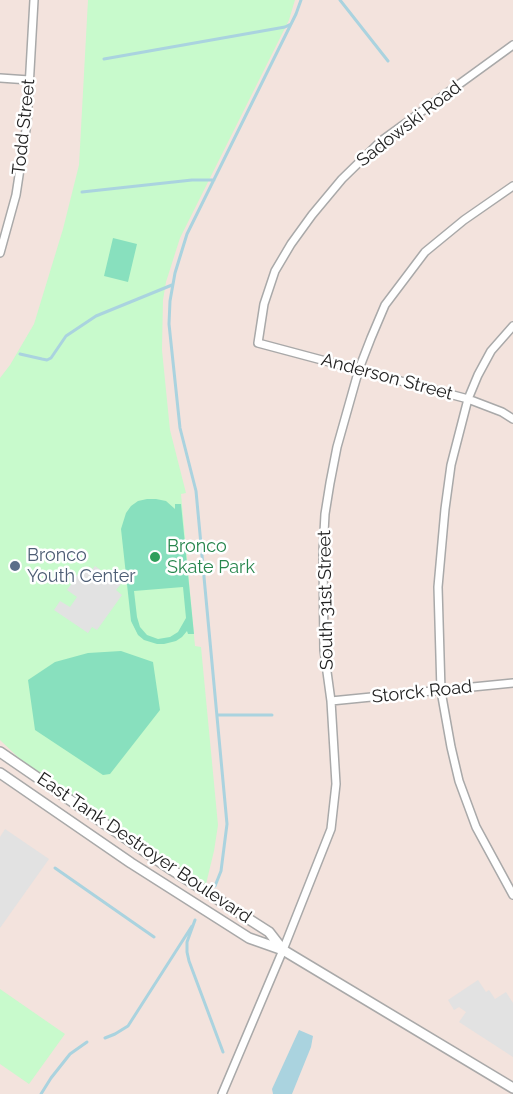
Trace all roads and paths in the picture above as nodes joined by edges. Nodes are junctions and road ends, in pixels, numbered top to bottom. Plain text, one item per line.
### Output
1 (34, 0) edge
2 (513, 45) edge
3 (0, 78) edge
4 (29, 80) junction
5 (513, 186) edge
6 (0, 253) edge
7 (513, 326) edge
8 (258, 342) joint
9 (359, 369) junction
10 (468, 399) junction
11 (513, 418) edge
12 (513, 683) edge
13 (441, 691) junction
14 (331, 701) junction
15 (0, 752) edge
16 (0, 773) edge
17 (513, 895) edge
18 (283, 950) junction
19 (513, 1088) edge
20 (222, 1094) edge

1 - 4 street, Todd Street
2 - 8 street, Sadowski Road
3 - 4 street
4 - 6 street, Todd Street
5 - 9 street, South 31st Street
7 - 10 street
8 - 9 street, Anderson Street
9 - 10 street, Anderson Street
9 - 14 street, South 31st Street
10 - 11 street, Anderson Street
10 - 13 street
12 - 13 street, Storck Road
13 - 14 street, Storck Road
13 - 17 street
14 - 18 street, South 31st Street
15 - 18 street, East Tank Destroyer Boulevard
16 - 18 street, East Tank Destroyer Boulevard
18 - 19 street, East Tank Destroyer Boulevard
18 - 20 street, South 31st Street

